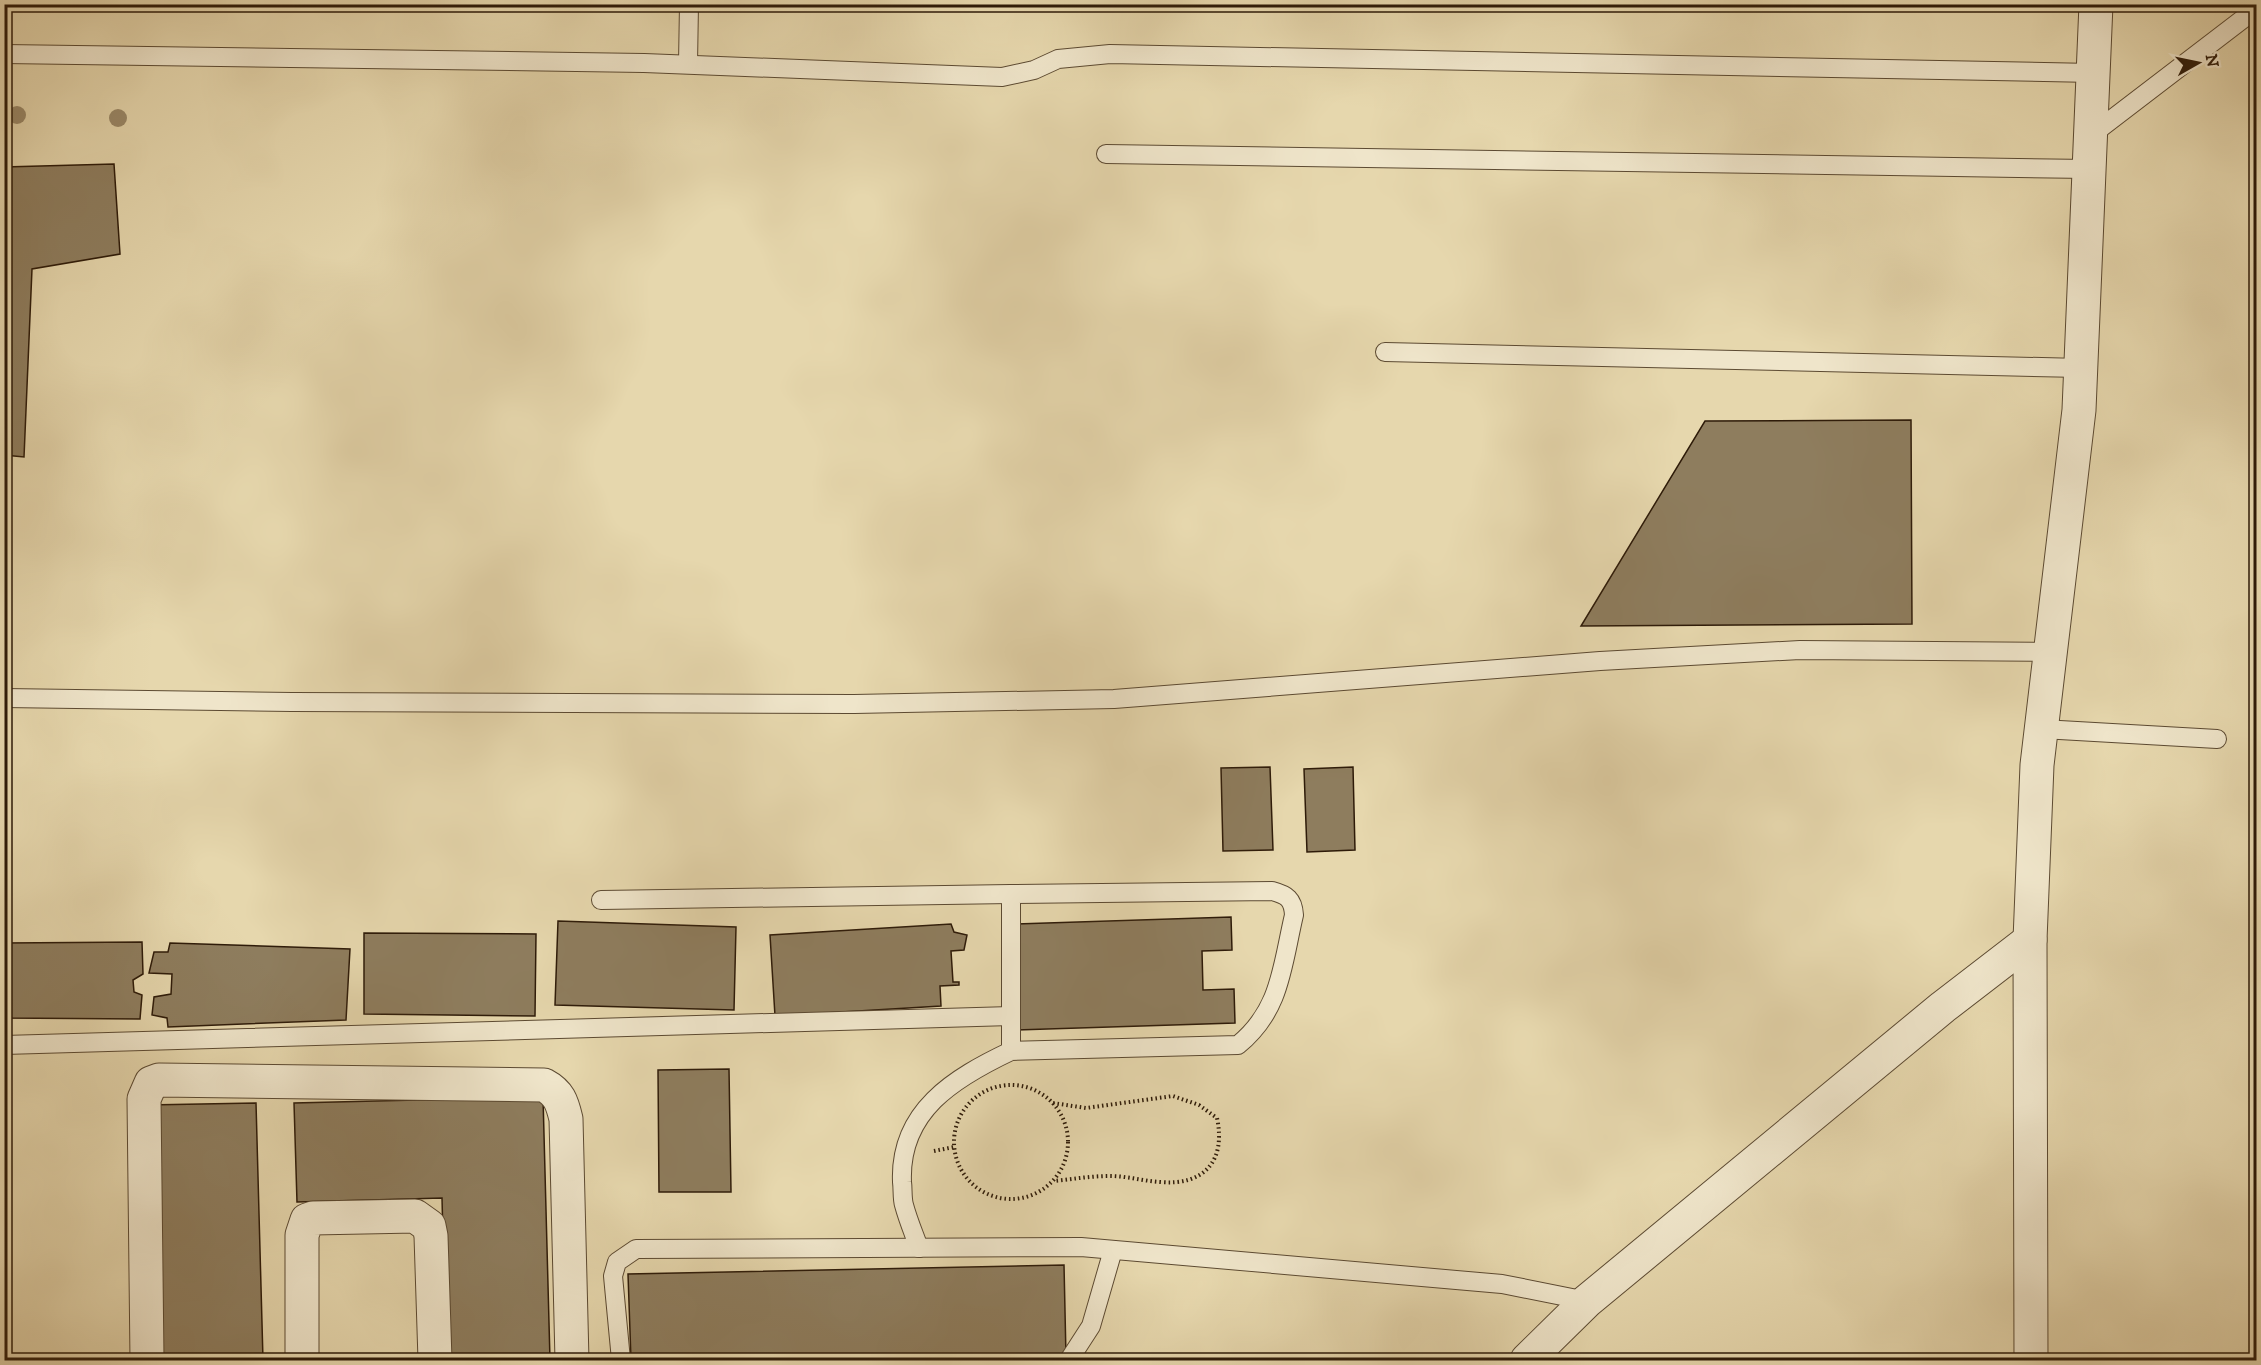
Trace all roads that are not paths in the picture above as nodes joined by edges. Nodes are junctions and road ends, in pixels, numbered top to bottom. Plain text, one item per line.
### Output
1 (689, 4) edge
2 (2096, 4) edge
3 (2256, 9) edge
4 (4, 54) edge
5 (688, 64) junction
6 (2093, 73) junction
7 (2090, 136) junction
8 (1106, 154) dead end
9 (2089, 169) junction
10 (1385, 352) dead end
11 (2081, 368) junction
12 (2051, 652) junction
13 (4, 698) edge
14 (2042, 729) junction
15 (2217, 739) dead end
16 (1011, 894) junction
17 (601, 900) dead end
18 (2030, 940) junction
19 (1011, 1016) junction
20 (4, 1046) edge
21 (1011, 1051) junction
22 (920, 1248) junction
23 (1113, 1250) junction
24 (1587, 1301) junction
25 (147, 1360) edge
26 (302, 1360) edge
27 (435, 1360) edge
28 (572, 1360) edge
29 (621, 1360) edge
30 (1069, 1360) edge
31 (1527, 1360) edge
32 (2031, 1360) edge

1 - 5 lane
2 - 6 street
3 - 7 lane
4 - 5 lane
5 - 6 lane
6 - 7 street
7 - 9 street
8 - 9 lane
9 - 11 street
10 - 11 lane
11 - 12 street
12 - 13 lane
12 - 14 street
14 - 15 lane
14 - 18 street
16 - 17 lane
16 - 19 lane
16 - 21 lane
18 - 24 street
18 - 32 street
19 - 20 lane
19 - 21 lane
21 - 22 lane
22 - 23 lane
22 - 29 lane
23 - 24 lane
23 - 30 lane
24 - 31 street
25 - 28 street
26 - 27 street

